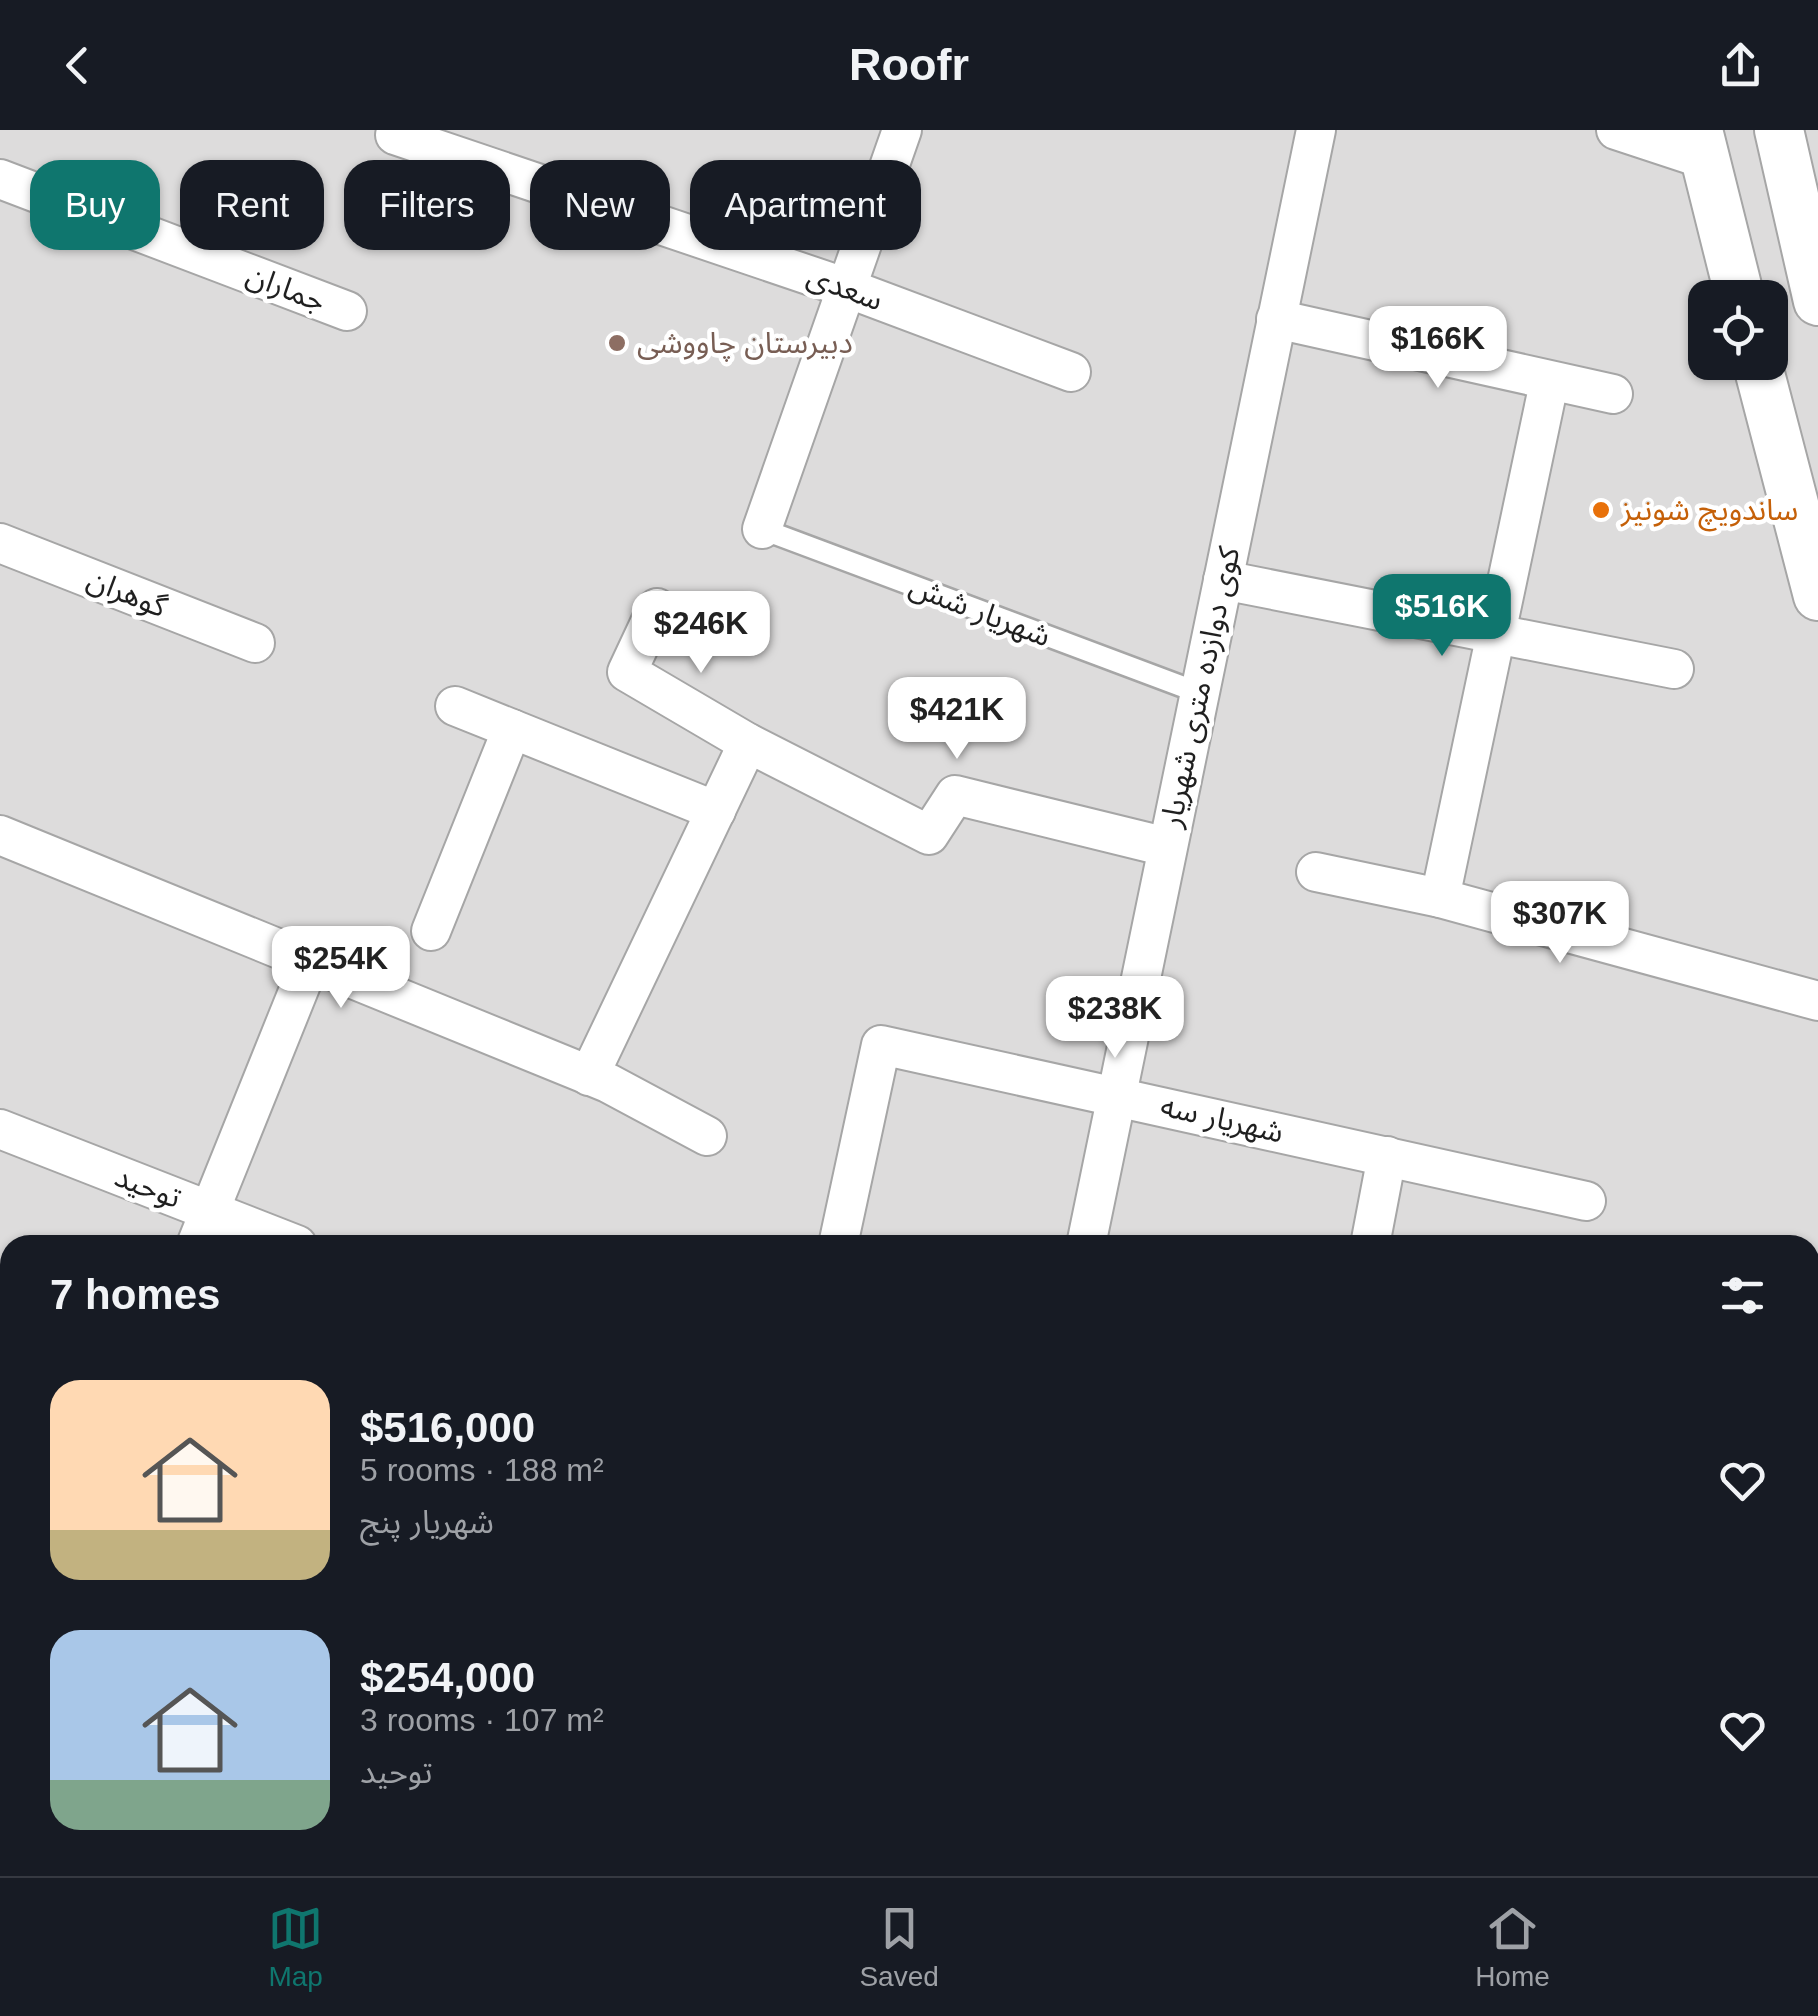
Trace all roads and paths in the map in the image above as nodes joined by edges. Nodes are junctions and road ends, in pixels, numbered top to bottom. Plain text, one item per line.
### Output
1 (397, 130) edge
2 (902, 130) edge
3 (1316, 130) edge
4 (1616, 130) edge
5 (1779, 130) edge
6 (1701, 144) edge
7 (0, 179) edge
8 (1735, 280) edge
9 (847, 288) junction
10 (1818, 302) edge
11 (347, 312) dead end
12 (1276, 319) junction
13 (1071, 372) dead end
14 (1762, 380) edge
15 (1549, 383) junction
16 (1613, 394) dead end
17 (762, 529) joint
18 (0, 543) edge
19 (1223, 580) junction
20 (1818, 596) edge
21 (658, 608) dead end
22 (1496, 635) junction
23 (255, 644) dead end
24 (1674, 669) dead end
25 (1198, 692) junction
26 (455, 706) dead end
27 (512, 729) junction
28 (748, 743) junction
29 (716, 811) junction
30 (0, 835) edge
31 (1167, 848) junction
32 (1316, 872) dead end
33 (1440, 898) junction
34 (431, 932) dead end
35 (310, 962) junction
36 (1818, 1001) edge
37 (589, 1076) junction
38 (1116, 1096) junction
39 (0, 1129) edge
40 (707, 1136) dead end
41 (1387, 1156) junction
42 (1586, 1201) dead end
43 (203, 1228) edge
44 (242, 1235) edge
45 (840, 1235) edge
46 (1088, 1235) edge
47 (1372, 1235) edge

1 - 9 street, سعدی
2 - 9 street
3 - 12 street, کوی دوازده متری شهریار
4 - 6 street
5 - 10 street
6 - 8 street
7 - 11 street, جماران
9 - 13 street, سعدی
9 - 17 street
12 - 15 street
12 - 19 street, کوی دوازده متری شهریار
14 - 20 street
15 - 16 street
15 - 22 street
17 - 25 lane, شهریار شش
18 - 23 street, گوهران
19 - 22 street
19 - 25 street, کوی دوازده متری شهریار
21 - 28 street
22 - 24 street
22 - 33 street
25 - 31 street, کوی دوازده متری شهریار
26 - 27 street
27 - 29 street
27 - 34 street
28 - 29 street
28 - 31 street
29 - 37 street
30 - 35 street
31 - 38 street, کوی دوازده متری شهریار
32 - 33 street
33 - 36 street
35 - 37 street
35 - 43 street
37 - 40 street
38 - 41 street, شهریار سه
38 - 45 street, شهریار سه
38 - 46 street, کوی دوازده متری شهریار
39 - 43 street, توحید
41 - 42 street, شهریار سه
41 - 47 street
43 - 44 street, توحید

